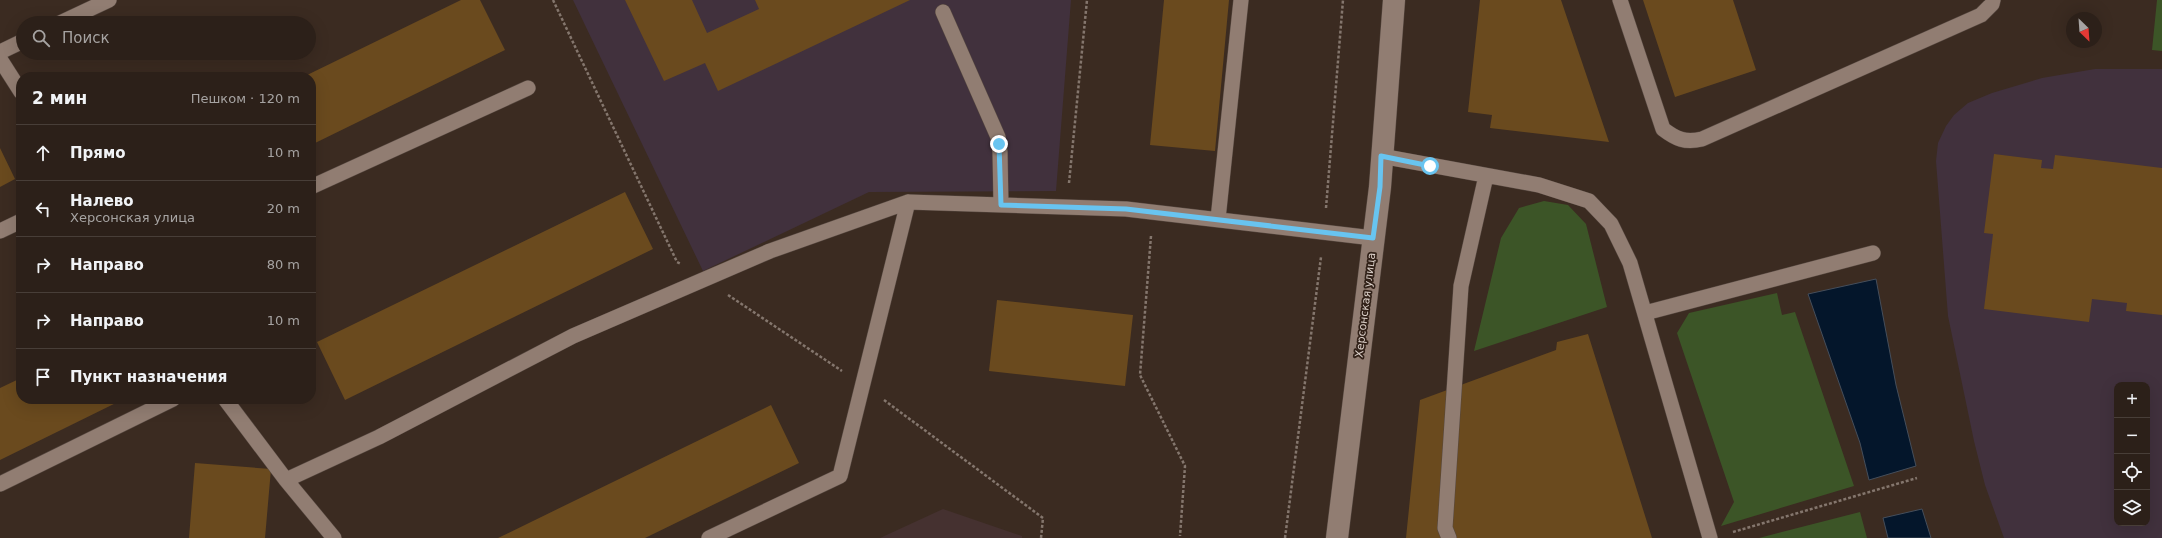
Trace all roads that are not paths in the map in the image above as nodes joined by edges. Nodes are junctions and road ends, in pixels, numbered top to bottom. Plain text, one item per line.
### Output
1 (109, 0) edge
2 (1241, 0) edge
3 (1394, 0) edge
4 (1620, 0) edge
5 (1993, 0) edge
6 (943, 12) dead end
7 (75, 16) edge
8 (16, 44) edge
9 (0, 52) edge
10 (0, 59) edge
11 (16, 84) edge
12 (528, 88) dead end
13 (1381, 156) junction
14 (1486, 176) junction
15 (316, 186) edge
16 (908, 202) junction
17 (1001, 205) junction
18 (1218, 219) junction
19 (16, 223) edge
20 (0, 231) edge
21 (1373, 238) junction
22 (1873, 253) dead end
23 (1645, 313) junction
24 (163, 404) edge
25 (230, 404) edge
26 (286, 480) junction
27 (0, 484) edge
28 (334, 538) edge
29 (709, 538) edge
30 (1337, 538) edge
31 (1449, 538) edge
32 (1710, 538) edge

1 - 7 lane
2 - 18 lane
3 - 13 street, Херсонская улица
4 - 5 lane
6 - 17 lane
8 - 9 lane
10 - 11 lane
12 - 15 lane
13 - 14 lane
13 - 21 street, Херсонская улица
14 - 23 lane
14 - 31 lane
16 - 17 lane
16 - 26 lane
16 - 29 lane
17 - 18 lane
18 - 21 lane
19 - 20 lane
21 - 30 street, Херсонская улица
22 - 23 lane
23 - 32 lane
24 - 27 lane
25 - 26 lane
26 - 28 lane

